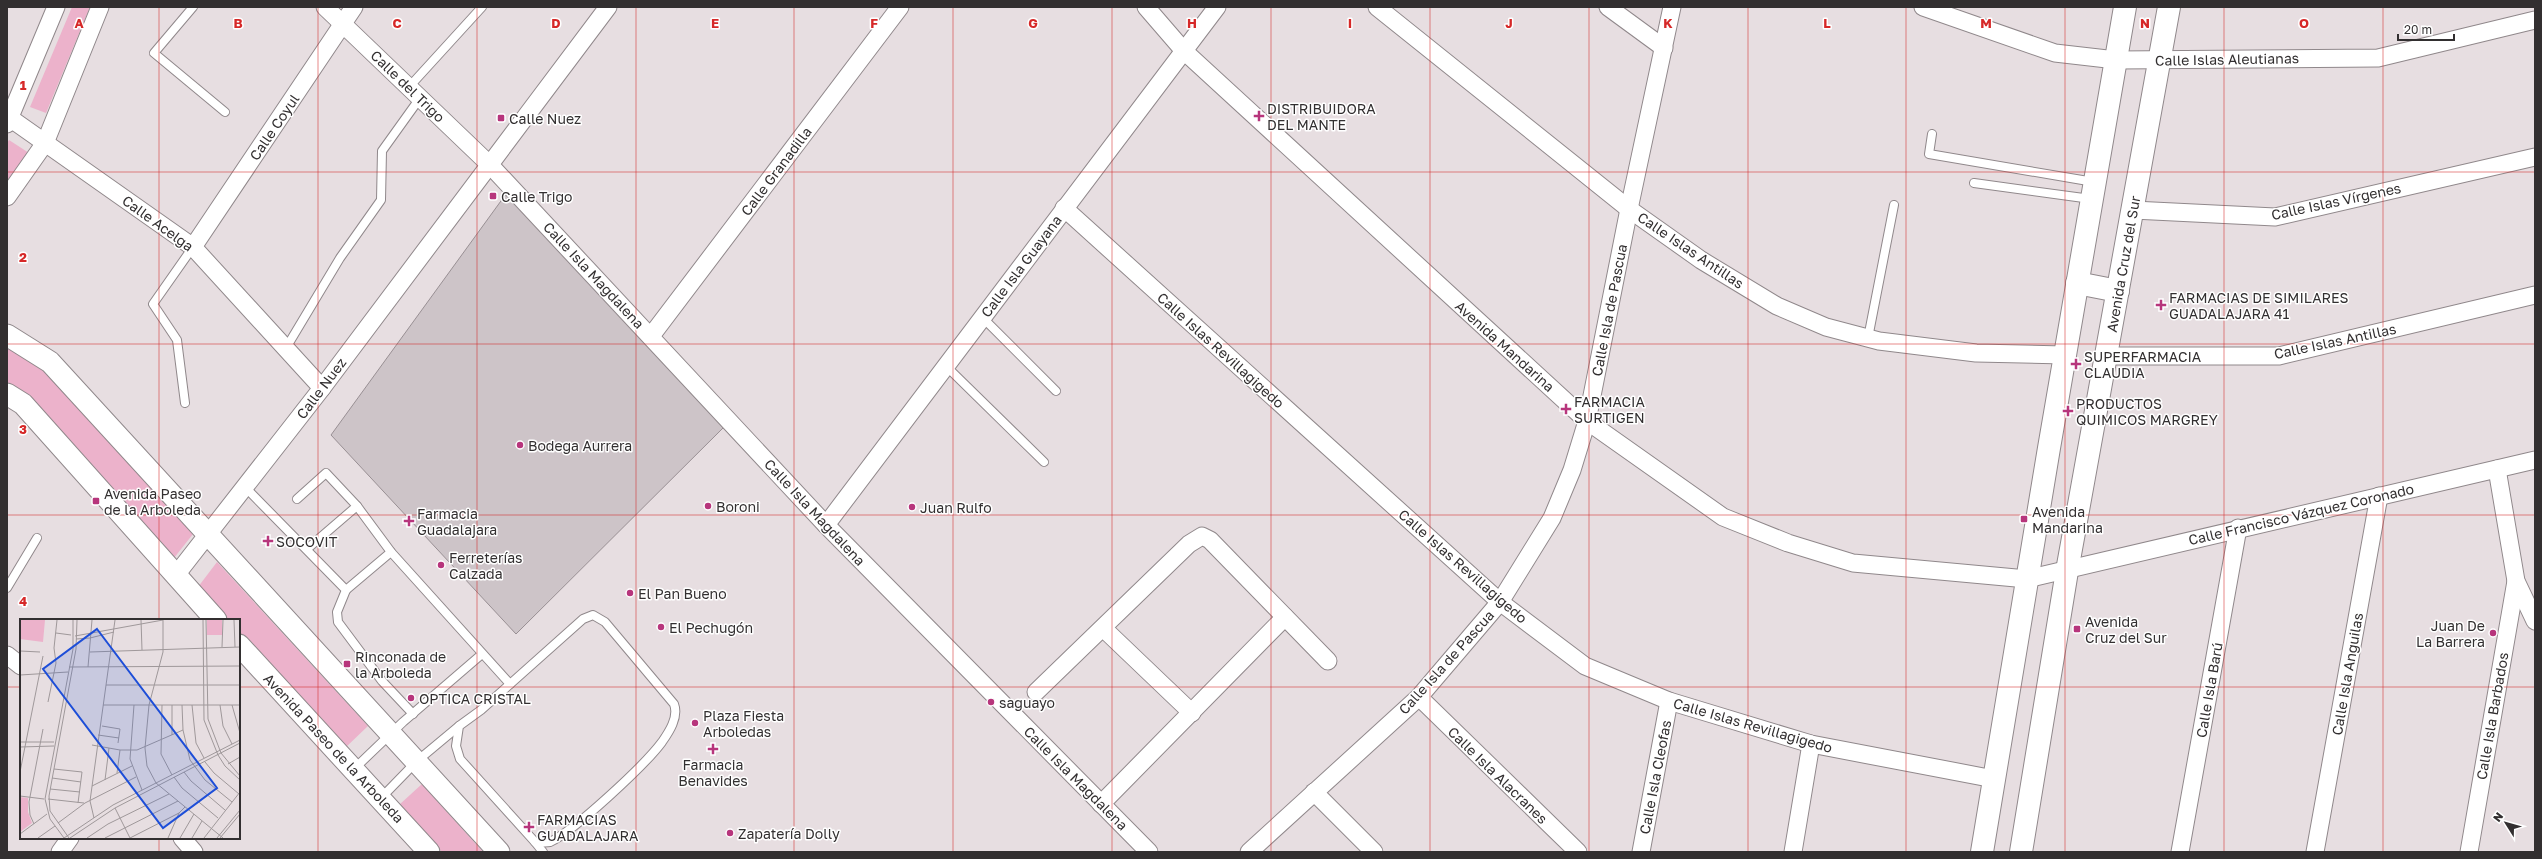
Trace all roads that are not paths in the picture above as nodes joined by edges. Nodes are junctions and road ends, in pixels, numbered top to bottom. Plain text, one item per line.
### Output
1 (56, 7) edge
2 (100, 7) edge
3 (193, 7) edge
4 (326, 7) edge
5 (354, 7) edge
6 (482, 7) edge
7 (608, 7) edge
8 (900, 7) edge
9 (1146, 7) edge
10 (1217, 7) edge
11 (1377, 7) edge
12 (1608, 7) edge
13 (1672, 7) edge
14 (1923, 7) edge
15 (2126, 7) edge
16 (2169, 7) edge
17 (2535, 20) edge
18 (343, 24) junction
19 (1664, 48) junction
20 (1184, 51) junction
21 (2116, 60) junction
22 (2159, 60) junction
23 (415, 93) junction
24 (225, 112) dead end
25 (8, 120) edge
26 (1932, 134) dead end
27 (45, 143) junction
28 (2535, 157) edge
29 (490, 165) junction
30 (1974, 183) dead end
31 (2093, 191) junction
32 (7, 197) edge
33 (1894, 205) dead end
34 (1064, 208) junction
35 (1629, 209) junction
36 (2133, 210) junction
37 (193, 247) junction
38 (2077, 283) junction
39 (2118, 291) junction
40 (2535, 295) edge
41 (982, 317) junction
42 (7, 335) edge
43 (651, 336) junction
44 (1868, 338) junction
45 (286, 348) junction
46 (2065, 355) junction
47 (2107, 356) junction
48 (946, 366) junction
49 (322, 388) junction
50 (1056, 391) dead end
51 (7, 394) edge
52 (185, 403) dead end
53 (1587, 421) junction
54 (2535, 460) edge
55 (1044, 462) dead end
56 (2497, 469) junction
57 (245, 487) junction
58 (2379, 496) junction
59 (297, 499) dead end
60 (357, 506) junction
61 (826, 525) junction
62 (2238, 528) junction
63 (208, 534) junction
64 (37, 538) dead end
65 (307, 550) junction
66 (391, 552) junction
67 (2067, 571) junction
68 (176, 575) junction
69 (2027, 579) junction
70 (2516, 581) junction
71 (7, 588) edge
72 (346, 590) junction
73 (1500, 602) junction
74 (1285, 617) junction
75 (215, 619) edge
76 (2535, 621) edge
77 (1103, 628) junction
78 (240, 646) edge
79 (482, 654) junction
80 (7, 655) edge
81 (1328, 661) dead end
82 (20, 665) edge
83 (510, 684) junction
84 (1036, 692) dead end
85 (1419, 698) junction
86 (1669, 701) junction
87 (1192, 713) junction
88 (413, 714) junction
89 (459, 726) junction
90 (392, 733) junction
91 (1811, 744) junction
92 (417, 761) junction
93 (354, 769) junction
94 (1994, 779) junction
95 (1314, 792) junction
96 (381, 798) junction
97 (1101, 804) junction
98 (69, 839) edge
99 (183, 839) edge
100 (534, 842) junction
101 (60, 852) edge
102 (194, 852) edge
103 (430, 852) edge
104 (499, 852) edge
105 (543, 852) edge
106 (1149, 852) edge
107 (1249, 852) edge
108 (1374, 852) edge
109 (1578, 852) edge
110 (1640, 852) edge
111 (1793, 852) edge
112 (1982, 852) edge
113 (2021, 852) edge
114 (2180, 852) edge
115 (2315, 852) edge
116 (2469, 852) edge

1 - 25 street
2 - 27 street
3 - 24 lane
4 - 18 street, Calle del Trigo
5 - 18 street, Calle Coyul
6 - 23 lane
7 - 29 street, Calle Nuez
8 - 43 street, Calle Granadilla
9 - 20 street, Avenida Mandarina
10 - 20 street, Calle Isla Guayana
11 - 35 street, Calle Islas Antillas
12 - 19 street
13 - 19 street, Calle Isla de Pascua
14 - 21 street, Calle Islas Aleutianas
15 - 21 main road
16 - 22 main road, Avenida Cruz del Sur
17 - 22 street, Calle Islas Aleutianas
18 - 23 street, Calle del Trigo
18 - 37 street, Calle Coyul
19 - 35 street, Calle Isla de Pascua
20 - 34 street, Calle Isla Guayana
20 - 53 street, Avenida Mandarina
21 - 22 street, Calle Islas Aleutianas
21 - 31 main road
22 - 36 main road, Avenida Cruz del Sur
23 - 29 street, Calle del Trigo
23 - 45 lane
25 - 27 street, Calle Acelga
26 - 31 lane
27 - 32 street
27 - 37 street, Calle Acelga
28 - 36 street, Calle Islas Vírgenes
29 - 43 street, Calle Isla Magdalena
29 - 49 street, Calle Nuez
30 - 31 lane
31 - 38 main road
33 - 44 lane
34 - 41 street, Calle Isla Guayana
34 - 73 street, Calle Islas Revillagigedo
35 - 44 street, Calle Islas Antillas
35 - 53 street, Calle Isla de Pascua
36 - 39 main road, Avenida Cruz del Sur
37 - 45 street, Calle Acelga
37 - 52 lane
38 - 39 main road
38 - 46 main road
39 - 47 main road, Avenida Cruz del Sur
40 - 47 street, Calle Islas Antillas
41 - 48 street, Calle Isla Guayana
41 - 50 lane
42 - 63 street
43 - 61 street, Calle Isla Magdalena
44 - 46 street, Calle Islas Antillas
45 - 49 street, Calle Acelga
46 - 69 main road
47 - 67 main road, Avenida Cruz del Sur
48 - 55 lane
48 - 61 street, Calle Isla Guayana
49 - 57 street, Calle Nuez
51 - 68 street
53 - 69 street, Avenida Mandarina
53 - 73 street, Calle Isla de Pascua
54 - 56 street, Calle Francisco Vázquez Coronado
56 - 58 street, Calle Francisco Vázquez Coronado
56 - 70 street
57 - 63 street, Calle Nuez
57 - 65 lane
58 - 62 street, Calle Francisco Vázquez Coronado
58 - 115 street, Calle Isla Anguilas
59 - 60 lane
60 - 65 lane
60 - 66 lane
61 - 97 street, Calle Isla Magdalena
62 - 67 street, Calle Francisco Vázquez Coronado
62 - 114 street, Calle Isla Barú
63 - 68 street, Calle Nuez
63 - 90 street
64 - 71 lane
65 - 72 lane
66 - 72 lane
66 - 79 lane
67 - 69 street, Calle Francisco Vázquez Coronado
67 - 113 main road, Avenida Cruz del Sur
68 - 75 street
69 - 94 main road
70 - 76 street
70 - 116 street, Calle Isla Barbados
72 - 88 lane
73 - 85 street, Calle Isla de Pascua
73 - 86 street, Calle Islas Revillagigedo
74 - 77 street
74 - 81 street
74 - 87 street
77 - 84 street
77 - 87 street
78 - 93 street, Avenida Paseo de la Arboleda
79 - 83 lane
79 - 88 lane
80 - 82 street
83 - 89 lane
83 - 100 lane
85 - 95 street, Calle Isla de Pascua
85 - 109 street, Calle Isla Alacranes
86 - 91 street, Calle Islas Revillagigedo
86 - 110 street, Calle Isla Cleofas
87 - 97 street
88 - 90 lane
89 - 92 lane
89 - 100 lane
90 - 92 street
90 - 93 lane
91 - 94 street, Calle Islas Revillagigedo
91 - 111 street
92 - 96 lane
92 - 104 street
93 - 96 street, Avenida Paseo de la Arboleda
94 - 112 main road
95 - 107 street, Calle Isla de Pascua
95 - 108 street
96 - 103 street, Avenida Paseo de la Arboleda
97 - 106 street, Calle Isla Magdalena
98 - 101 street
99 - 102 street
100 - 105 lane

